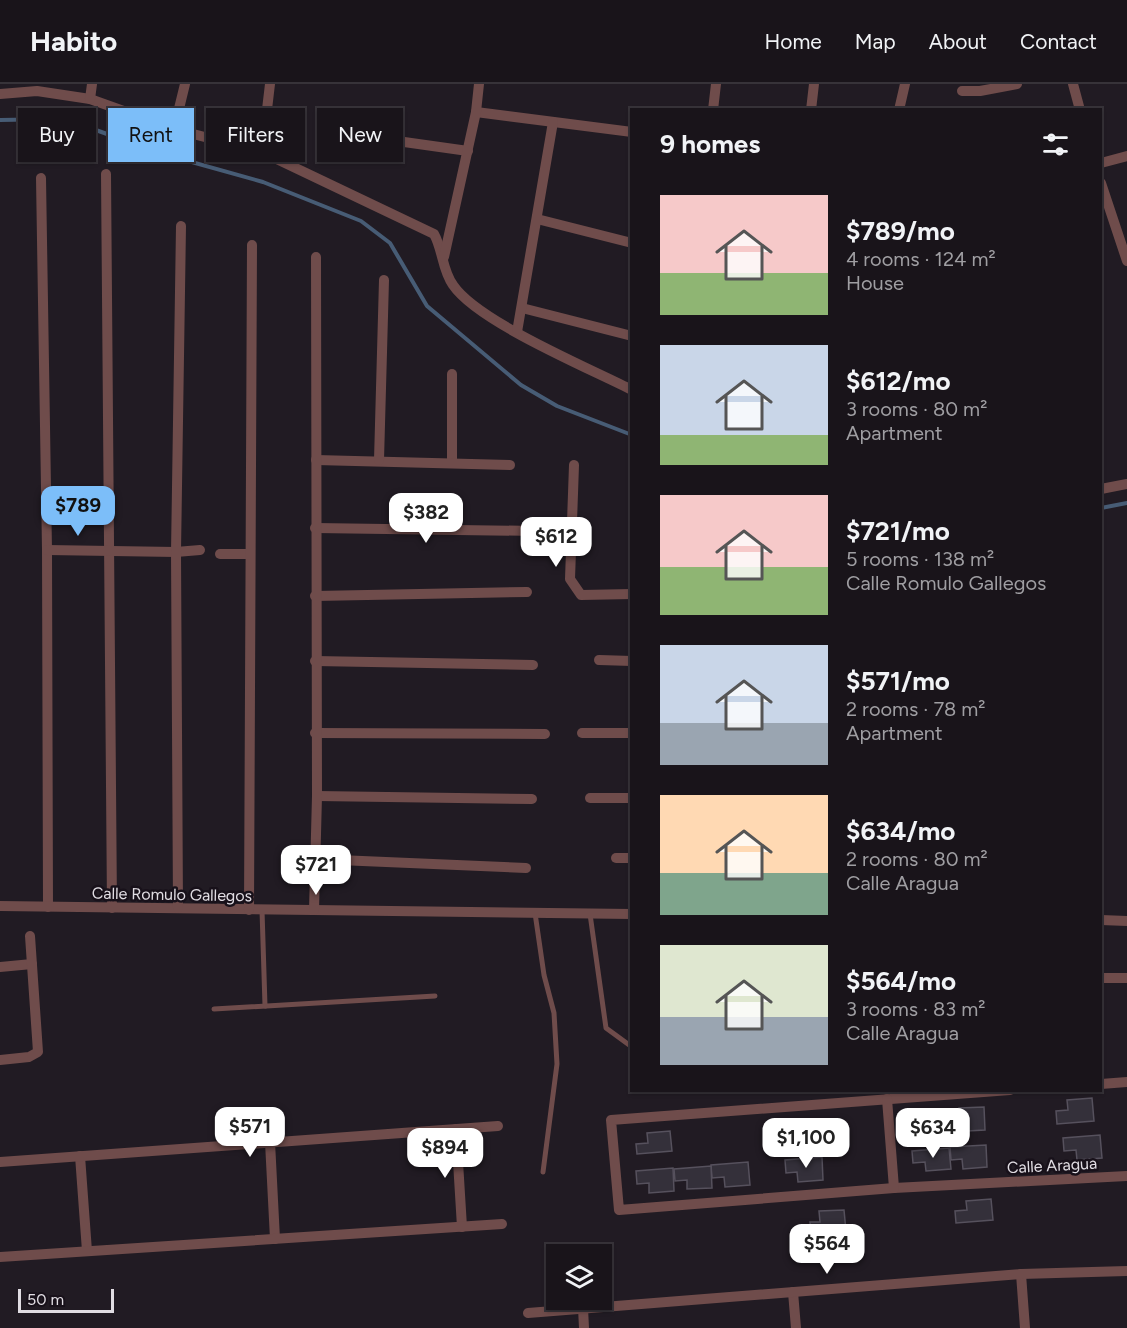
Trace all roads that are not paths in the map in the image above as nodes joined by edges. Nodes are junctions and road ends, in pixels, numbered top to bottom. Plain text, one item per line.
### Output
1 (92, 84) edge
2 (185, 84) edge
3 (270, 84) edge
4 (479, 84) edge
5 (716, 84) edge
6 (814, 84) edge
7 (905, 84) edge
8 (1017, 84) edge
9 (1073, 84) edge
10 (37, 87) edge
11 (962, 91) dead end
12 (0, 94) edge
13 (90, 99) junction
14 (115, 108) edge
15 (179, 108) edge
16 (267, 108) edge
17 (712, 108) edge
18 (811, 108) edge
19 (899, 108) edge
20 (1079, 108) edge
21 (476, 112) junction
22 (553, 122) junction
23 (630, 132) edge
24 (403, 142) edge
25 (468, 151) junction
26 (1127, 156) edge
27 (283, 162) edge
28 (1102, 163) edge
29 (106, 174) dead end
30 (41, 178) dead end
31 (1102, 185) edge
32 (537, 219) junction
33 (181, 226) dead end
34 (1122, 227) edge
35 (630, 242) edge
36 (252, 245) dead end
37 (316, 257) dead end
38 (1127, 261) edge
39 (443, 262) junction
40 (384, 280) dead end
41 (522, 308) junction
42 (517, 332) junction
43 (630, 335) edge
44 (452, 374) dead end
45 (630, 389) edge
46 (315, 460) junction
47 (379, 460) junction
48 (452, 462) junction
49 (510, 465) dead end
50 (574, 465) dead end
51 (1127, 484) edge
52 (1102, 489) edge
53 (315, 528) junction
54 (536, 531) dead end
55 (47, 550) junction
56 (200, 550) dead end
57 (109, 552) junction
58 (176, 552) junction
59 (220, 554) dead end
60 (250, 554) junction
61 (527, 592) dead end
62 (630, 594) edge
63 (315, 596) junction
64 (315, 660) junction
65 (599, 660) dead end
66 (630, 661) edge
67 (533, 665) dead end
68 (315, 733) junction
69 (582, 733) dead end
70 (630, 733) edge
71 (545, 734) dead end
72 (317, 796) junction
73 (590, 798) dead end
74 (630, 798) edge
75 (532, 799) dead end
76 (616, 858) dead end
77 (630, 858) edge
78 (315, 859) junction
79 (526, 868) dead end
80 (0, 906) edge
81 (48, 907) junction
82 (112, 908) junction
83 (178, 908) junction
84 (249, 910) junction
85 (262, 910) junction
86 (314, 910) junction
87 (535, 913) junction
88 (590, 914) junction
89 (630, 914) edge
90 (1102, 920) edge
91 (1127, 921) edge
92 (30, 936) dead end
93 (32, 964) junction
94 (0, 967) edge
95 (1102, 978) edge
96 (1127, 978) edge
97 (435, 996) dead end
98 (265, 1006) junction
99 (214, 1010) dead end
100 (630, 1046) edge
101 (0, 1060) edge
102 (1127, 1082) edge
103 (1102, 1084) edge
104 (985, 1092) edge
105 (887, 1100) junction
106 (498, 1126) dead end
107 (456, 1129) junction
108 (270, 1142) junction
109 (80, 1156) junction
110 (0, 1162) edge
111 (543, 1172) dead end
112 (1127, 1176) edge
113 (894, 1188) junction
114 (502, 1224) dead end
115 (462, 1227) junction
116 (275, 1239) junction
117 (87, 1251) junction
118 (0, 1257) edge
119 (1127, 1271) edge
120 (1021, 1274) junction
121 (793, 1292) junction
122 (612, 1306) edge
123 (561, 1310) edge
124 (583, 1310) edge
125 (528, 1313) dead end
126 (584, 1328) edge
127 (796, 1328) edge
128 (1025, 1328) edge

1 - 13 street
2 - 15 street
3 - 16 street
4 - 21 street
5 - 17 street
6 - 18 street
7 - 19 street
8 - 11 street
9 - 20 street
10 - 12 street
10 - 13 street
13 - 14 street
21 - 22 street
21 - 25 street
22 - 23 street
22 - 32 street
24 - 25 street
25 - 39 street
26 - 28 street
27 - 39 street
29 - 57 street
30 - 55 street
31 - 34 street
32 - 35 street
32 - 41 street
33 - 58 street
34 - 38 street
36 - 60 street
37 - 46 street
39 - 42 street
40 - 47 street
41 - 42 street
41 - 43 street
42 - 45 street
44 - 48 street
46 - 47 street
46 - 53 street
47 - 48 street
48 - 49 street
50 - 62 street
51 - 52 street
53 - 54 street
53 - 63 street
55 - 57 street
55 - 81 street
56 - 58 street
57 - 58 street
57 - 82 street
58 - 83 street
59 - 60 street
60 - 84 street
61 - 63 street
63 - 64 street
64 - 67 street
64 - 68 street
65 - 66 street
68 - 71 street
68 - 72 street
69 - 70 street
72 - 75 street
72 - 78 street
73 - 74 street
76 - 77 street
78 - 79 street
78 - 86 street
80 - 81 street, Calle Romulo Gallegos
81 - 82 street, Calle Romulo Gallegos
82 - 83 street, Calle Romulo Gallegos
83 - 84 street, Calle Romulo Gallegos
84 - 85 street, Calle Romulo Gallegos
85 - 86 street, Calle Romulo Gallegos
85 - 98 lane
86 - 87 street, Calle Romulo Gallegos
87 - 88 street, Calle Romulo Gallegos
87 - 111 lane
88 - 89 street, Calle Romulo Gallegos
88 - 100 lane
90 - 91 street
92 - 93 street
93 - 94 street
93 - 101 street
95 - 96 street
97 - 98 lane
98 - 99 lane
102 - 103 street
104 - 105 street
105 - 113 street
105 - 113 street, Calle Aragua
106 - 107 street
107 - 108 street
107 - 115 street
108 - 109 street
108 - 116 street
109 - 110 street
109 - 117 street
112 - 113 street, Calle Aragua
114 - 115 street
115 - 116 street
116 - 117 street
117 - 118 street
119 - 120 street
120 - 121 street
120 - 128 street
121 - 122 street
121 - 127 street
123 - 125 street
124 - 126 street

